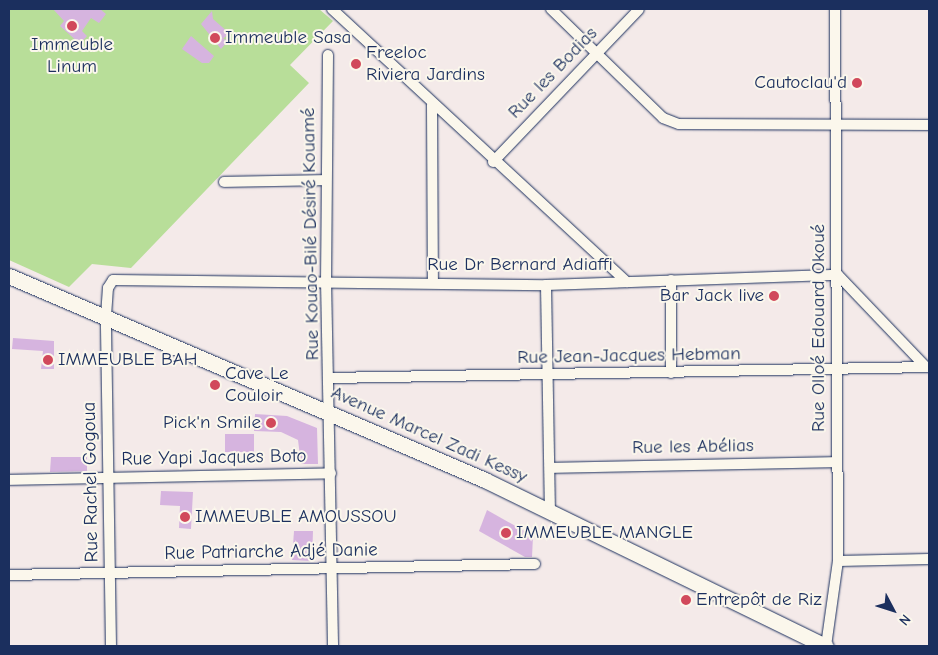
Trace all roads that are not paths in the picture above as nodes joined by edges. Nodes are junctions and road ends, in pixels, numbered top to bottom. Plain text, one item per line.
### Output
1 (332, 9) edge
2 (551, 9) edge
3 (638, 9) edge
4 (835, 9) edge
5 (597, 54) junction
6 (328, 55) dead end
7 (432, 105) junction
8 (834, 125) junction
9 (929, 125) edge
10 (493, 162) junction
11 (325, 180) junction
12 (224, 182) dead end
13 (838, 275) junction
14 (9, 276) edge
15 (326, 280) junction
16 (670, 280) junction
17 (433, 282) junction
18 (627, 282) junction
19 (546, 284) junction
20 (106, 316) junction
21 (927, 367) edge
22 (838, 370) junction
23 (671, 373) junction
24 (545, 376) junction
25 (330, 378) junction
26 (330, 412) junction
27 (836, 462) junction
28 (550, 468) junction
29 (331, 473) junction
30 (109, 478) junction
31 (9, 480) edge
32 (550, 511) junction
33 (929, 559) edge
34 (838, 560) junction
35 (535, 564) dead end
36 (332, 568) junction
37 (110, 573) junction
38 (9, 575) edge
39 (111, 646) edge
40 (333, 646) edge
41 (826, 646) edge

1 - 7 street
2 - 5 street
3 - 5 street, Rue les Bodias
4 - 8 street, Rue Olloé Edouard Okoué
5 - 8 street
5 - 10 street, Rue les Bodias
6 - 11 street, Rue Kouao-Bilé Désiré Kouamé
7 - 10 street
7 - 17 street
8 - 9 street
8 - 13 street, Rue Olloé Edouard Okoué
10 - 18 street
11 - 12 street
11 - 15 street, Rue Kouao-Bilé Désiré Kouamé
13 - 16 street, Rue Dr Bernard Adiaffi
13 - 21 street
13 - 22 street, Rue Olloé Edouard Okoué
14 - 20 street, Avenue Marcel Zadi Kessy
15 - 17 street, Rue Dr Bernard Adiaffi
15 - 20 street, Rue Dr Bernard Adiaffi
15 - 25 street, Rue Kouao-Bilé Désiré Kouamé
16 - 18 street, Rue Dr Bernard Adiaffi
16 - 23 street
17 - 19 street, Rue Dr Bernard Adiaffi
18 - 19 street, Rue Dr Bernard Adiaffi
19 - 24 street
20 - 26 street, Avenue Marcel Zadi Kessy
20 - 30 street, Rue Rachel Gogoua
21 - 22 street, Rue Jean-Jacques Hebman
22 - 23 street, Rue Jean-Jacques Hebman
22 - 27 street, Rue Olloé Edouard Okoué
23 - 24 street, Rue Jean-Jacques Hebman
24 - 25 street, Rue Jean-Jacques Hebman
24 - 28 street
25 - 26 street, Rue Kouao-Bilé Désiré Kouamé
26 - 29 street, Rue Kouao-Bilé Désiré Kouamé
26 - 32 street, Avenue Marcel Zadi Kessy
27 - 28 street, Rue les Abélias
27 - 34 street, Rue Olloé Edouard Okoué
28 - 32 street
29 - 30 street, Rue Yapi Jacques Boto
29 - 36 street, Rue Kouao-Bilé Désiré Kouamé
30 - 31 street, Rue Yapi Jacques Boto
30 - 37 street, Rue Rachel Gogoua
32 - 41 street, Avenue Marcel Zadi Kessy
33 - 34 street
34 - 41 street, Rue Olloé Edouard Okoué
35 - 36 street, Rue Patriarche Adjé Danie
36 - 37 street, Rue Patriarche Adjé Danie
36 - 40 street, Rue Kouao-Bilé Désiré Kouamé
37 - 38 street, Rue Patriarche Adjé Danie
37 - 39 street, Rue Rachel Gogoua

